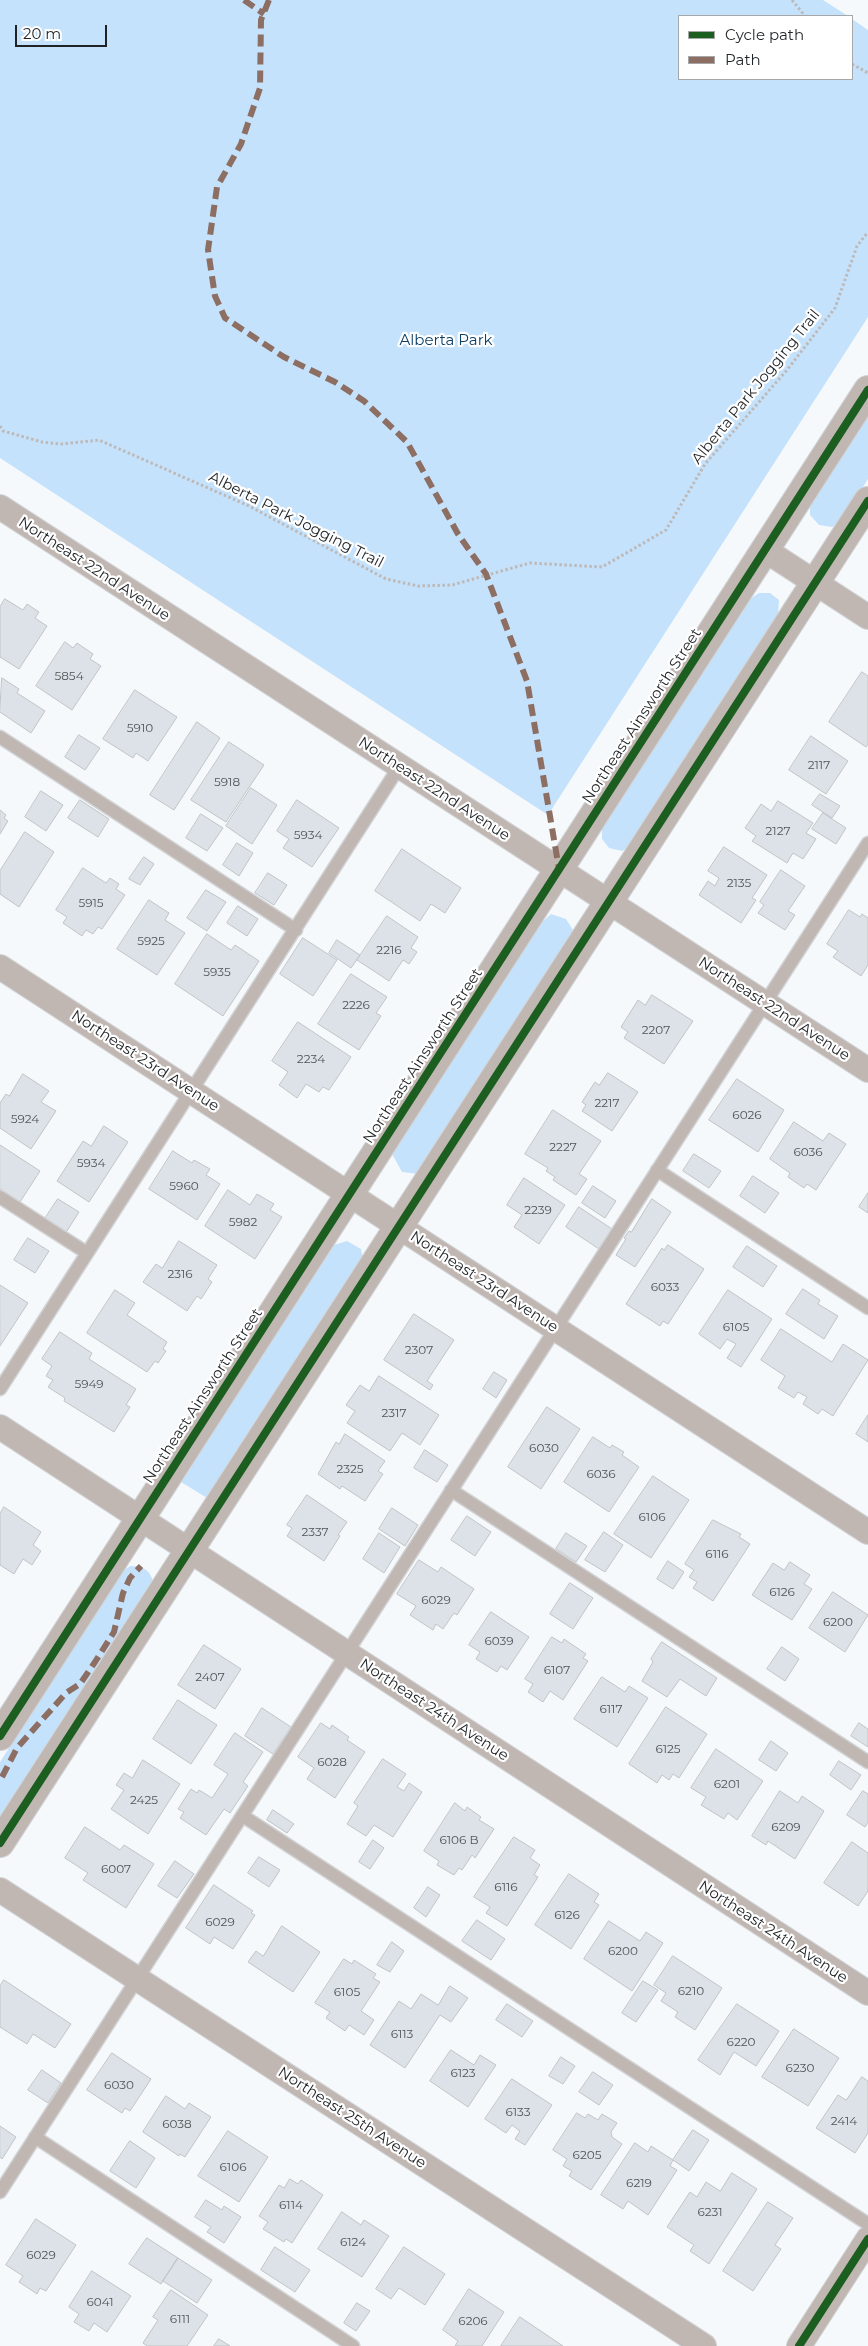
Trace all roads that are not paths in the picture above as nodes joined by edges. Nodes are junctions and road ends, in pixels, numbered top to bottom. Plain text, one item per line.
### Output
1 (868, 390) edge
2 (868, 501) edge
3 (0, 507) edge
4 (764, 550) junction
5 (815, 582) junction
6 (868, 617) edge
7 (0, 736) edge
8 (399, 767) junction
9 (868, 843) edge
10 (559, 871) junction
11 (610, 902) junction
12 (296, 930) junction
13 (0, 967) edge
14 (765, 1003) junction
15 (868, 1070) edge
16 (193, 1092) junction
17 (658, 1170) junction
18 (350, 1194) junction
19 (0, 1197) edge
20 (398, 1227) junction
21 (86, 1253) junction
22 (868, 1308) edge
23 (555, 1327) junction
24 (0, 1389) edge
25 (0, 1428) edge
26 (452, 1490) junction
27 (141, 1518) junction
28 (868, 1532) edge
29 (189, 1552) junction
30 (348, 1654) junction
31 (0, 1736) edge
32 (868, 1762) edge
33 (244, 1816) junction
34 (0, 1843) edge
35 (0, 1890) edge
36 (137, 1980) junction
37 (868, 1993) edge
38 (35, 2137) junction
39 (0, 2192) edge
40 (868, 2224) edge
41 (868, 2239) edge
42 (353, 2346) edge
43 (704, 2346) edge
44 (799, 2346) edge

1 - 4 street, Northeast Ainsworth Street
2 - 5 street
3 - 8 street, Northeast 22nd Avenue
4 - 5 street
4 - 10 street, Northeast Ainsworth Street
5 - 6 street
5 - 11 street
7 - 12 lane
8 - 10 street, Northeast 22nd Avenue
8 - 12 lane
9 - 14 lane
10 - 11 street, Northeast 22nd Avenue
10 - 18 street, Northeast Ainsworth Street
11 - 14 street, Northeast 22nd Avenue
11 - 20 street
12 - 16 lane
13 - 16 street, Northeast 23rd Avenue
14 - 15 street, Northeast 22nd Avenue
14 - 17 lane
16 - 18 street, Northeast 23rd Avenue
16 - 21 lane
17 - 22 lane
17 - 23 lane
18 - 20 street, Northeast 23rd Avenue
18 - 27 street, Northeast Ainsworth Street
19 - 21 lane
20 - 23 street, Northeast 23rd Avenue
20 - 29 street
21 - 24 lane
23 - 26 lane
23 - 28 street, Northeast 23rd Avenue
25 - 27 street, Northeast 24th Avenue
26 - 30 lane
26 - 32 lane
27 - 29 street, Northeast 24th Avenue
27 - 31 street, Northeast Ainsworth Street
29 - 30 street, Northeast 24th Avenue
29 - 34 street
30 - 33 lane
30 - 37 street, Northeast 24th Avenue
33 - 36 lane
33 - 40 lane
35 - 36 street, Northeast 25th Avenue
36 - 38 lane
36 - 43 street, Northeast 25th Avenue
38 - 39 lane
38 - 42 lane
41 - 44 street

